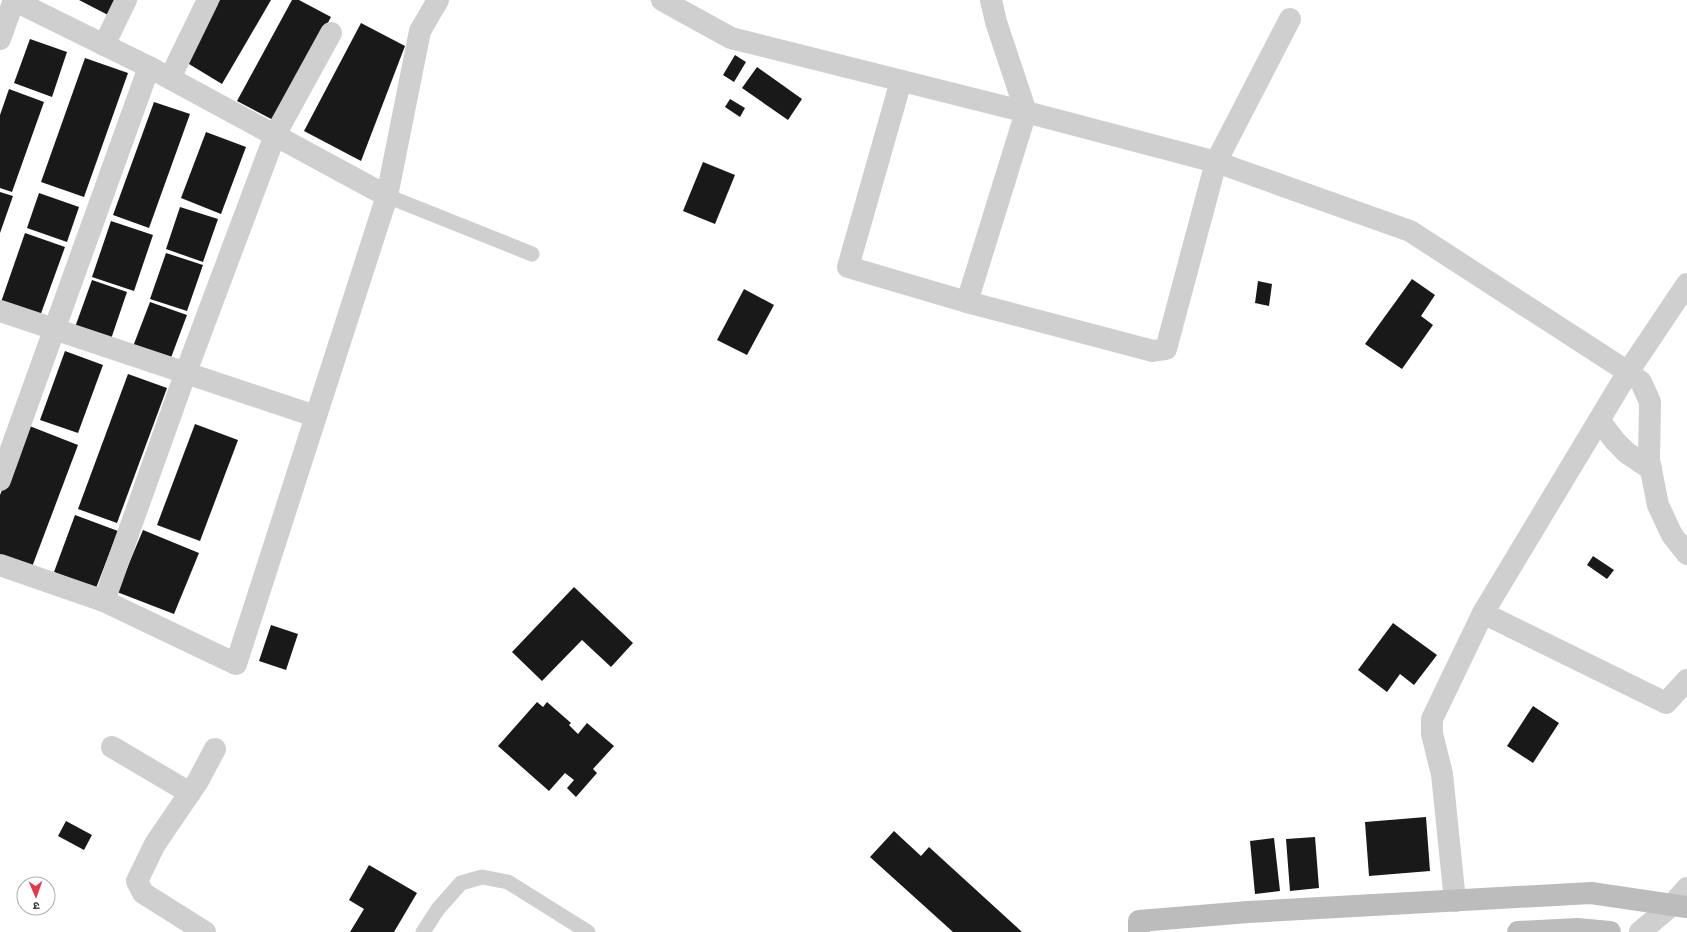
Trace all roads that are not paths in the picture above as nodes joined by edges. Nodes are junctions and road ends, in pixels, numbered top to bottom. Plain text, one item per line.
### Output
1 (14, 0) edge
2 (126, 0) edge
3 (208, 0) edge
4 (438, 0) edge
5 (662, 0) edge
6 (991, 0) edge
7 (1290, 19) dead end
8 (331, 33) dead end
9 (0, 39) edge
10 (104, 45) junction
11 (149, 66) junction
12 (170, 78) junction
13 (901, 81) junction
14 (1026, 112) junction
15 (275, 134) junction
16 (1216, 162) junction
17 (387, 196) junction
18 (532, 254) dead end
19 (1687, 284) edge
20 (966, 302) junction
21 (0, 311) edge
22 (54, 329) junction
23 (186, 372) junction
24 (1628, 372) junction
25 (316, 416) junction
26 (1600, 420) junction
27 (1651, 469) junction
28 (0, 480) edge
29 (1687, 554) edge
30 (0, 565) edge
31 (104, 601) junction
32 (1483, 613) junction
33 (1687, 680) edge
34 (112, 747) dead end
35 (215, 749) dead end
36 (190, 793) junction
37 (1687, 888) edge
38 (1455, 900) junction
39 (1679, 906) edge
40 (1139, 926) edge
41 (206, 932) edge
42 (423, 932) edge
43 (588, 932) edge
44 (1518, 932) edge
45 (1610, 932) edge
46 (1640, 932) edge

1 - 9 street
1 - 10 street
2 - 10 street
3 - 12 street
4 - 17 street
5 - 13 street
6 - 14 street
7 - 16 street
8 - 15 street
10 - 11 street
11 - 12 street
11 - 22 street
12 - 15 street
13 - 14 street
13 - 20 street
14 - 16 street
14 - 20 street
15 - 17 street
15 - 23 street
16 - 20 street
16 - 24 street
17 - 18 lane
17 - 25 street
19 - 24 street
21 - 22 street
22 - 23 street
22 - 28 street
23 - 25 street
23 - 31 street
24 - 26 street
24 - 27 street
25 - 31 street
26 - 27 street
26 - 32 street
27 - 29 street
30 - 31 street
32 - 33 street
32 - 38 street
34 - 36 street
35 - 36 street
36 - 41 street
37 - 39 street
38 - 39 main road
38 - 40 main road
39 - 46 street
42 - 43 lane
44 - 45 main road

